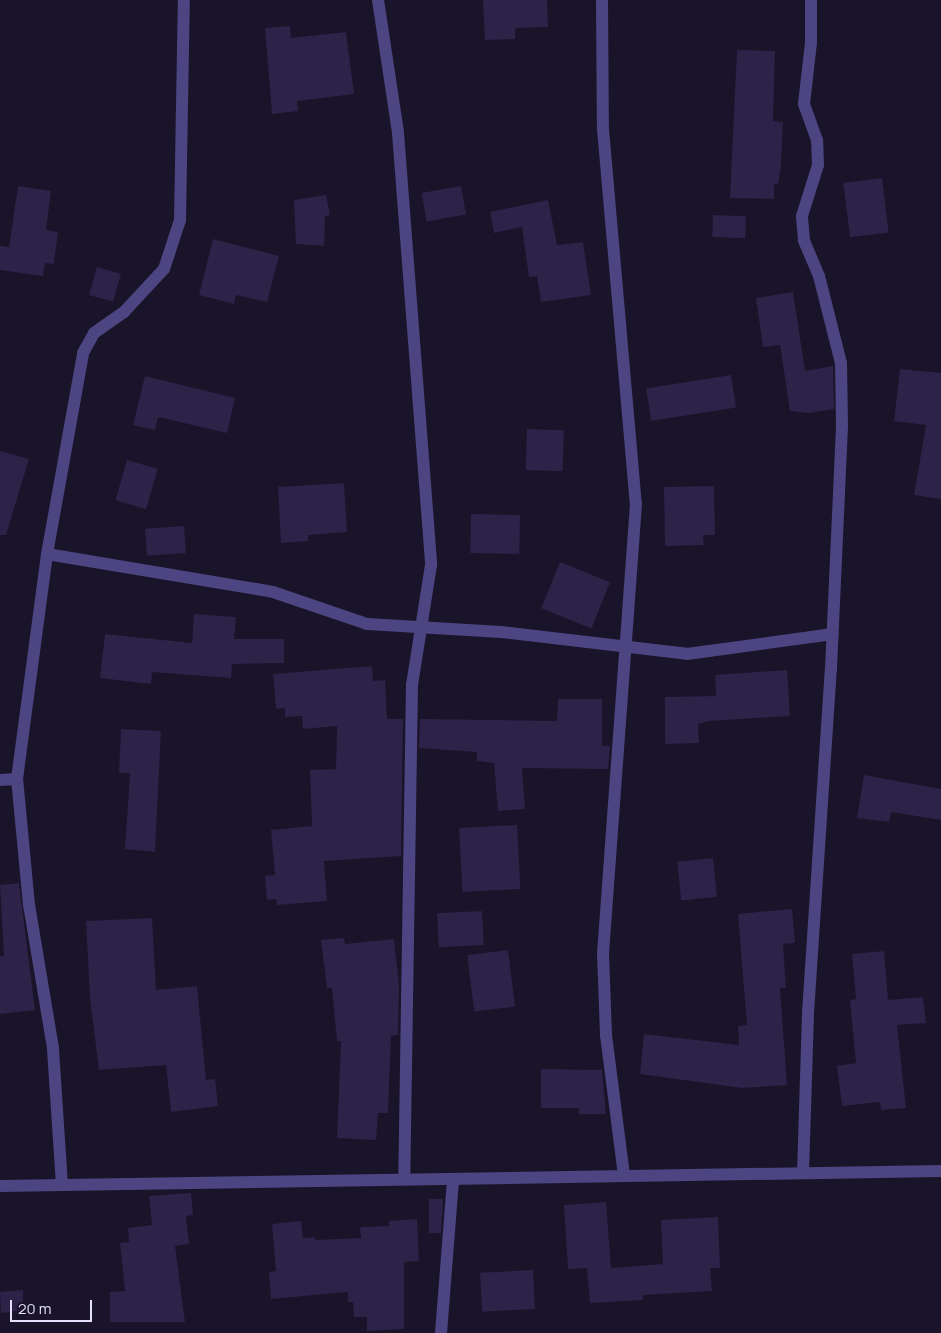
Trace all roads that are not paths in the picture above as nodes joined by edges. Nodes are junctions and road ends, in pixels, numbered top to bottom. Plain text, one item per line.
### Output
1 (184, 0) edge
2 (378, 0) edge
3 (602, 0) edge
4 (811, 0) edge
5 (47, 554) junction
6 (421, 626) junction
7 (833, 634) junction
8 (627, 646) junction
9 (16, 779) junction
10 (0, 780) edge
11 (941, 1171) edge
12 (803, 1174) junction
13 (624, 1176) junction
14 (404, 1179) junction
15 (453, 1179) junction
16 (62, 1185) junction
17 (0, 1186) edge
18 (440, 1333) edge

1 - 5 street
2 - 6 street
3 - 8 street
4 - 7 street
5 - 6 street
5 - 9 street
6 - 8 street
6 - 14 street
7 - 8 street
7 - 12 street
8 - 13 street
9 - 10 street
9 - 16 street
11 - 12 street
12 - 13 street
13 - 15 street
14 - 15 street
14 - 16 street
15 - 18 street
16 - 17 street

